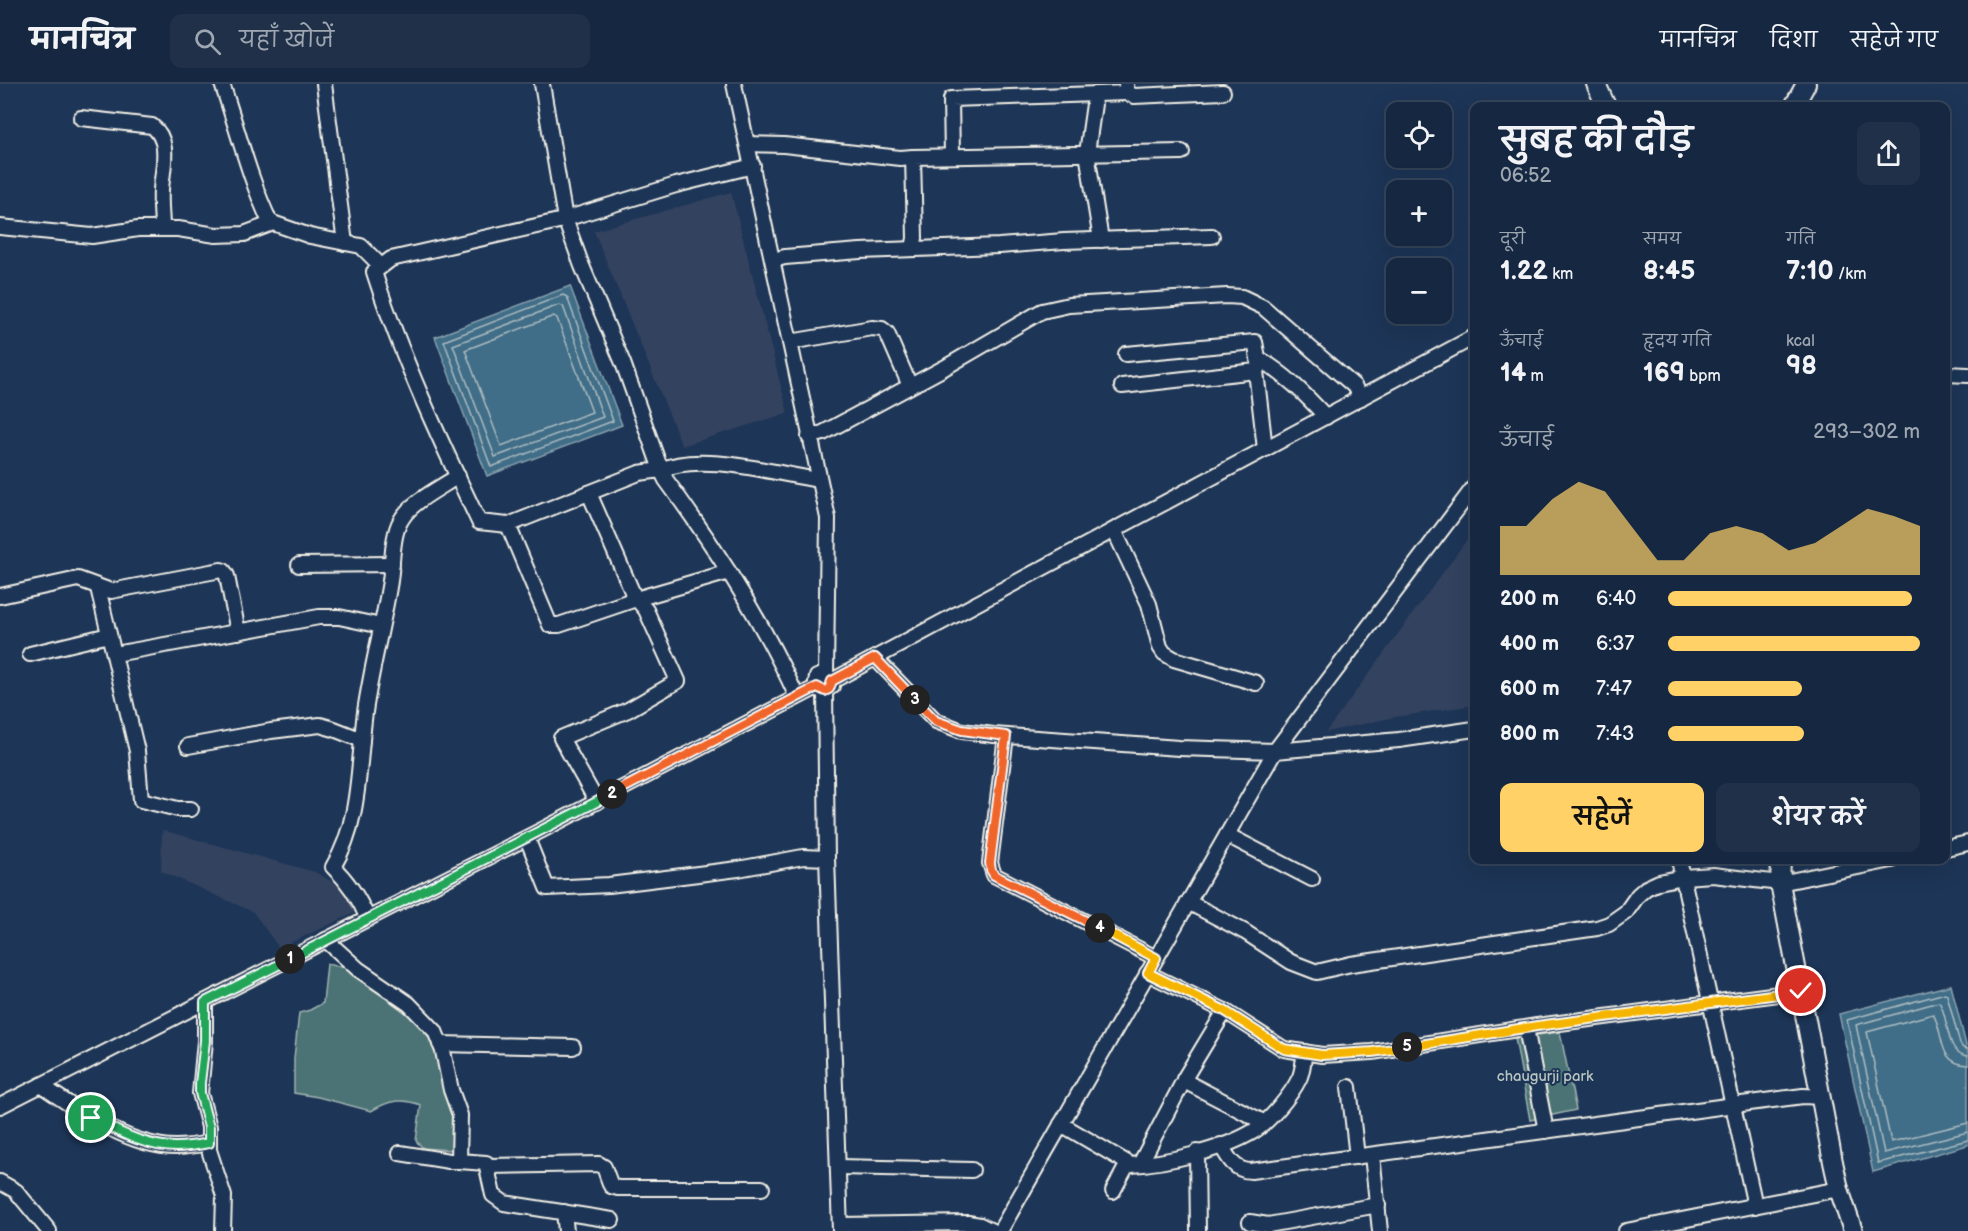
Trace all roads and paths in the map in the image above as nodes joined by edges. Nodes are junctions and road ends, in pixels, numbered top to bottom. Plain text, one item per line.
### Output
1 (222, 84) edge
2 (324, 84) edge
3 (542, 84) edge
4 (734, 84) edge
5 (1596, 84) edge
6 (1806, 84) edge
7 (1127, 89) edge
8 (1223, 92) dead end
9 (1604, 102) edge
10 (1796, 102) edge
11 (1094, 104) dead end
12 (81, 118) dead end
13 (748, 144) junction
14 (1182, 152) dead end
15 (1087, 153) junction
16 (952, 156) junction
17 (913, 157) junction
18 (753, 166) junction
19 (565, 219) junction
20 (273, 223) junction
21 (0, 227) edge
22 (162, 229) junction
23 (1212, 236) dead end
24 (1101, 240) junction
25 (345, 243) junction
26 (913, 249) junction
27 (773, 260) junction
28 (381, 266) junction
29 (1470, 339) edge
30 (790, 342) junction
31 (1126, 354) dead end
32 (1257, 364) junction
33 (1950, 374) edge
34 (1968, 375) edge
35 (910, 386) junction
36 (1122, 386) dead end
37 (1361, 398) junction
38 (1326, 417) junction
39 (809, 437) junction
40 (1265, 449) junction
41 (661, 470) junction
42 (458, 476) junction
43 (819, 480) junction
44 (1470, 492) edge
45 (589, 493) junction
46 (508, 525) junction
47 (1113, 530) junction
48 (392, 564) junction
49 (299, 565) dead end
50 (729, 572) junction
51 (98, 588) junction
52 (0, 596) edge
53 (636, 599) junction
54 (381, 626) junction
55 (238, 632) junction
56 (109, 635) junction
57 (30, 654) dead end
58 (115, 654) junction
59 (875, 658) junction
60 (825, 683) junction
61 (1256, 683) dead end
62 (797, 697) junction
63 (1470, 730) edge
64 (1006, 736) junction
65 (362, 740) junction
66 (188, 746) dead end
67 (1275, 751) junction
68 (597, 802) junction
69 (191, 809) dead end
70 (1227, 835) junction
71 (526, 838) junction
72 (1968, 843) edge
73 (1950, 847) edge
74 (826, 858) junction
75 (1680, 864) edge
76 (1773, 864) edge
77 (1781, 864) edge
78 (1873, 864) edge
79 (1683, 877) junction
80 (1312, 879) dead end
81 (1780, 883) junction
82 (1188, 902) junction
83 (368, 919) junction
84 (326, 940) junction
85 (1156, 958) junction
86 (1148, 973) junction
87 (1801, 991) junction
88 (205, 1002) junction
89 (1710, 1003) junction
90 (1225, 1011) junction
91 (1526, 1028) junction
92 (440, 1044) junction
93 (573, 1047) dead end
94 (1305, 1052) junction
95 (1184, 1080) junction
96 (41, 1085) junction
97 (1349, 1087) dead end
98 (1821, 1097) junction
99 (1734, 1105) junction
100 (0, 1106) edge
101 (1263, 1122) junction
102 (1061, 1124) junction
103 (1546, 1131) junction
104 (209, 1143) junction
105 (1221, 1145) junction
106 (1197, 1152) junction
107 (400, 1153) dead end
108 (1372, 1155) junction
109 (1357, 1157) junction
110 (459, 1161) junction
111 (1136, 1165) junction
112 (488, 1166) junction
113 (838, 1167) junction
114 (972, 1170) dead end
115 (0, 1182) edge
116 (762, 1188) dead end
117 (1839, 1189) junction
118 (1113, 1191) dead end
119 (1378, 1205) junction
120 (1755, 1206) junction
121 (564, 1212) junction
122 (612, 1220) dead end
123 (1250, 1222) dead end
124 (840, 1228) edge
125 (49, 1231) edge
126 (223, 1231) edge
127 (566, 1231) edge
128 (992, 1231) edge
129 (1000, 1231) edge
130 (1198, 1231) edge
131 (1380, 1231) edge
132 (1626, 1231) edge
133 (1853, 1231) edge

1 - 20 street
2 - 25 street
3 - 19 street
4 - 13 street
5 - 9 main road
6 - 10 main road
7 - 8 street
7 - 16 street
11 - 15 street
12 - 22 street
13 - 17 street
13 - 18 street
14 - 15 street
15 - 16 street
15 - 24 street
16 - 17 street
17 - 26 street
18 - 19 street
18 - 27 street
19 - 28 street
19 - 41 street
20 - 22 street
20 - 25 street
21 - 22 street
23 - 24 street
24 - 26 street
25 - 28 street
26 - 27 street
27 - 30 street
28 - 42 street
29 - 37 street
30 - 35 street
30 - 39 street
31 - 32 street
32 - 36 street
32 - 38 street
32 - 40 street
33 - 34 street
35 - 37 street
35 - 39 street
37 - 38 street
38 - 40 street
39 - 43 street
40 - 47 street
41 - 43 street
41 - 45 street
41 - 50 street
42 - 46 street
42 - 48 street
43 - 60 street
44 - 67 street
45 - 46 street
45 - 53 street
46 - 53 street
47 - 59 street
47 - 61 street
48 - 49 street
48 - 54 street
50 - 53 street
50 - 62 street
51 - 52 street
51 - 55 street
51 - 56 street
53 - 68 street
54 - 55 street
54 - 65 street
55 - 58 street
56 - 57 street
56 - 58 street
58 - 69 street
59 - 60 street
59 - 64 street
60 - 62 street
60 - 74 street
62 - 68 street
63 - 67 street
64 - 67 street
64 - 85 street
65 - 66 street
65 - 83 street
67 - 70 street
68 - 71 street
70 - 80 street
70 - 82 street
71 - 74 street
71 - 83 street
72 - 73 street
74 - 113 street
75 - 79 street
76 - 81 street
77 - 81 main road
78 - 81 street
79 - 81 street
79 - 82 street
79 - 89 street
81 - 87 main road
82 - 85 street
83 - 84 street
84 - 88 street
84 - 92 street
85 - 86 street
86 - 90 street
86 - 102 street
87 - 89 street
87 - 98 main road
88 - 96 street
88 - 104 street
89 - 91 street
89 - 99 street
90 - 94 street
90 - 95 street
91 - 94 street
91 - 103 street
92 - 93 street
92 - 110 street
94 - 101 street
95 - 101 street
95 - 111 street
96 - 100 street
96 - 104 street
97 - 109 street
98 - 99 street
98 - 117 main road
99 - 103 street
99 - 120 street
101 - 105 street
102 - 111 street
102 - 129 street
103 - 108 street
104 - 126 street
105 - 106 street
105 - 109 street
106 - 111 street
106 - 130 street
107 - 110 street
108 - 109 street
108 - 119 street
110 - 112 street
111 - 118 street
112 - 116 street
112 - 121 street
113 - 114 street
113 - 124 street
115 - 125 street
117 - 120 street
117 - 133 main road
119 - 123 street
119 - 131 street
120 - 132 street
121 - 122 street
121 - 127 street
124 - 128 street

